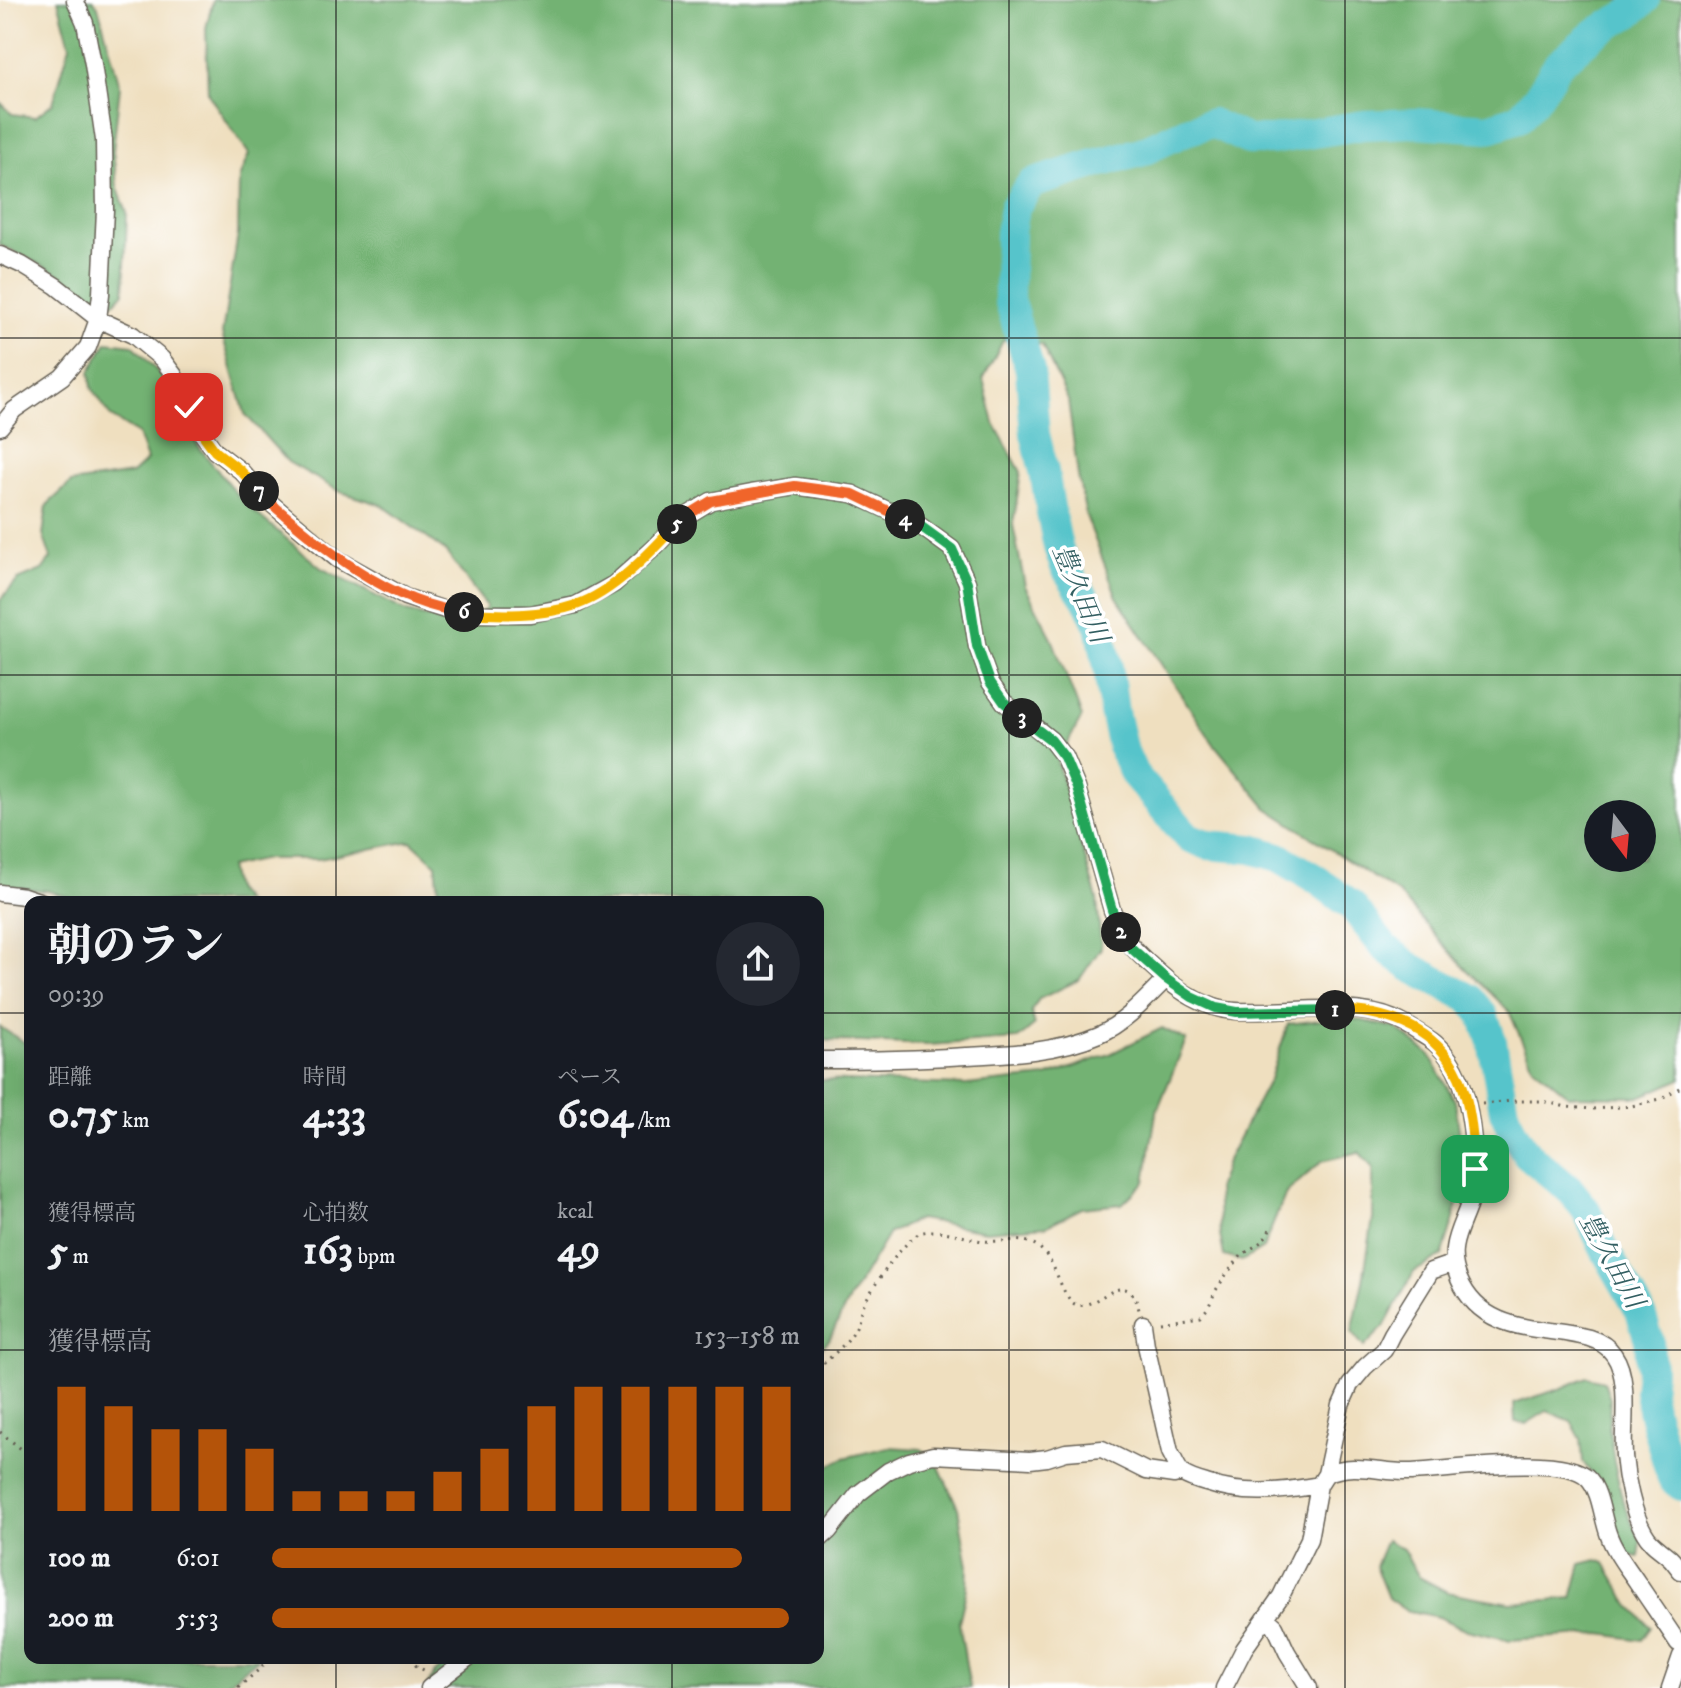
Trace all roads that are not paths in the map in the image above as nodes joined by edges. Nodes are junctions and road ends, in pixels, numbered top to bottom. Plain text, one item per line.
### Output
1 (75, 0) edge
2 (0, 255) edge
3 (98, 319) junction
4 (0, 427) edge
5 (0, 893) edge
6 (24, 896) edge
7 (1166, 979) junction
8 (824, 1060) edge
9 (1454, 1263) junction
10 (1143, 1324) road end
11 (1182, 1473) junction
12 (1323, 1480) junction
13 (824, 1536) edge
14 (1681, 1571) edge
15 (1266, 1618) junction
16 (1681, 1644) edge
17 (1681, 1656) edge
18 (460, 1664) edge
19 (429, 1688) edge
20 (1224, 1688) edge
21 (1309, 1688) edge
22 (1670, 1688) edge

1 - 3 street
2 - 3 street
3 - 4 street
3 - 7 street
5 - 6 street
7 - 8 street
7 - 9 street
9 - 12 street
9 - 14 street
10 - 11 street
11 - 12 street
11 - 13 street
12 - 15 street
12 - 16 street
15 - 20 street
15 - 21 street
17 - 22 street
18 - 19 street

